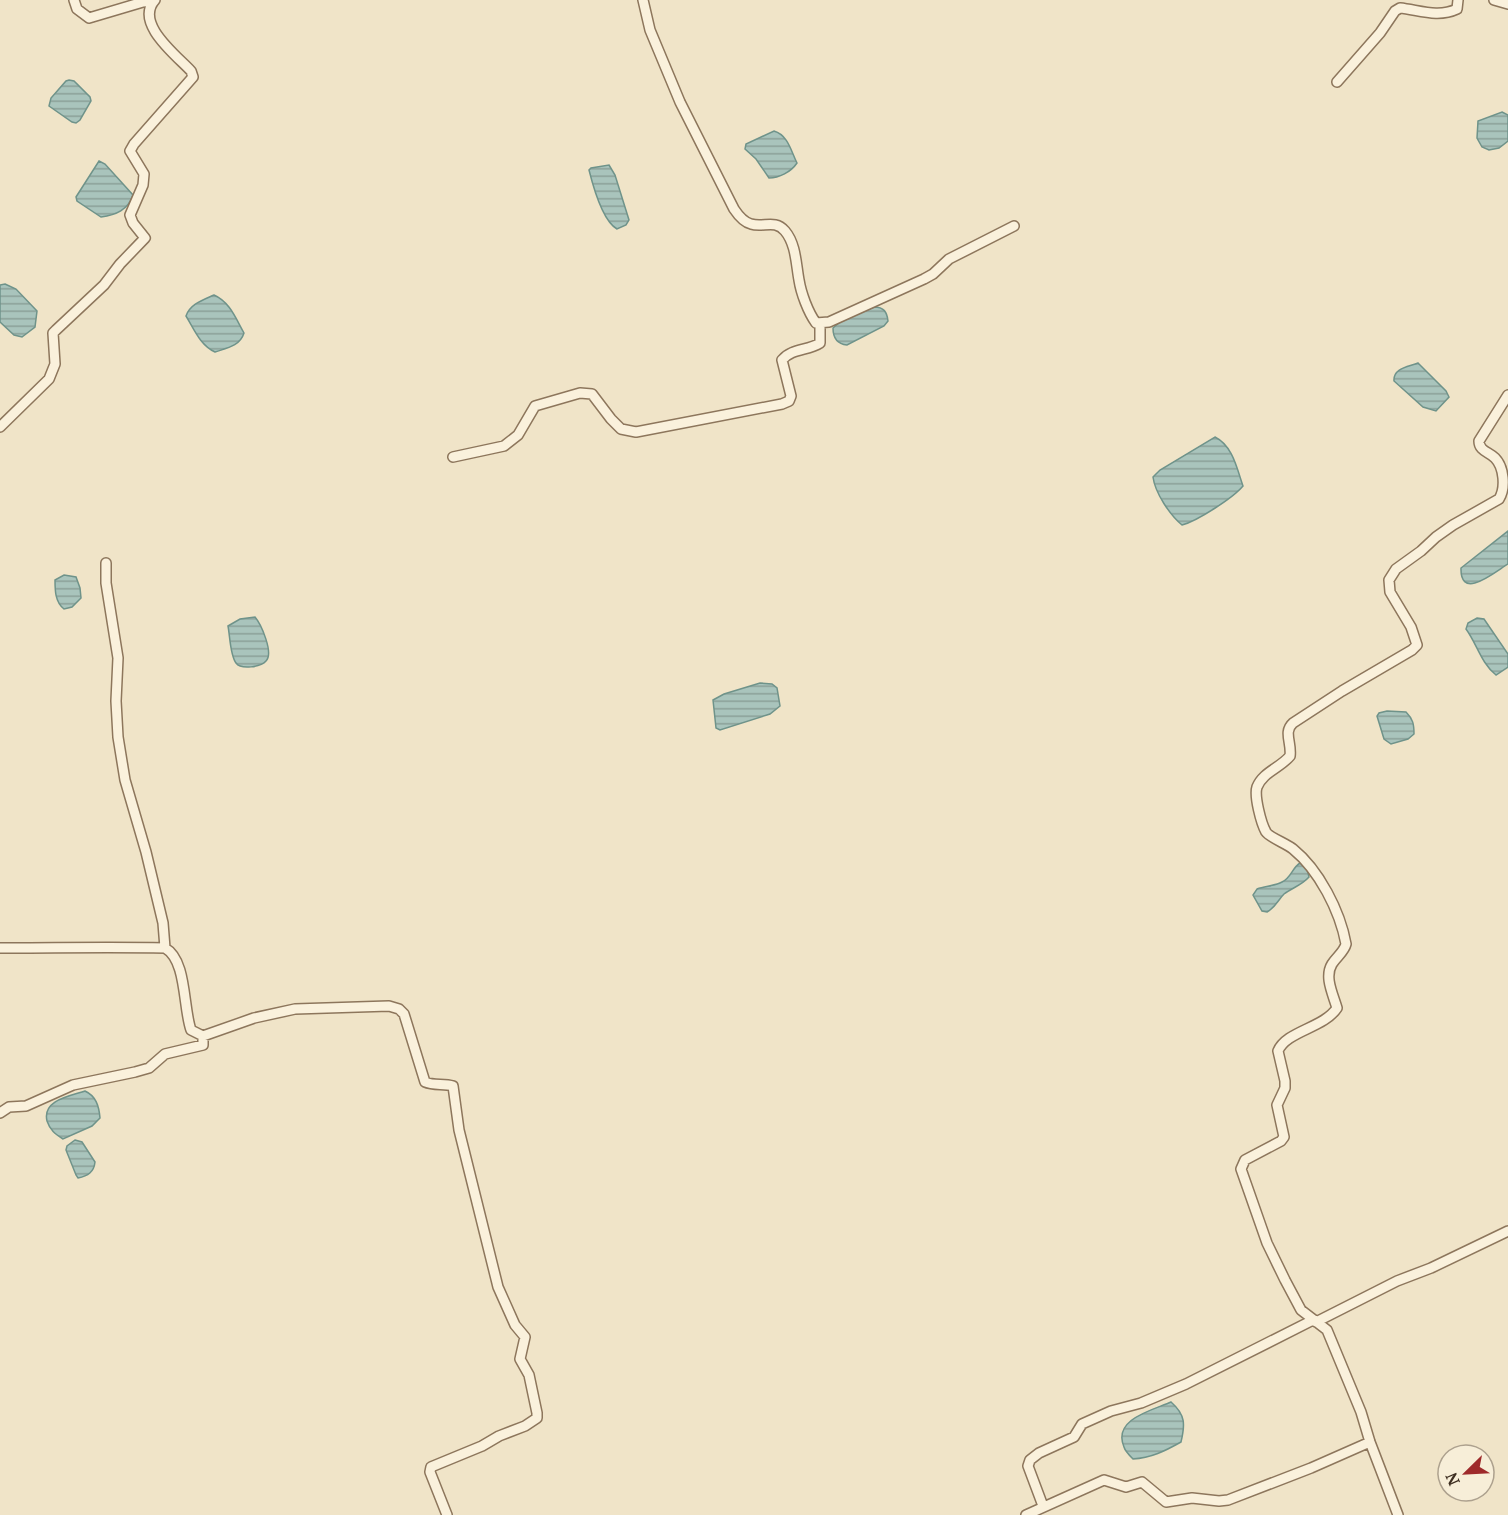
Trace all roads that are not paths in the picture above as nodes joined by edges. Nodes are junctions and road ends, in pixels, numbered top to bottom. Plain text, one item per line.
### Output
1 (74, 0) edge
2 (643, 0) edge
3 (1458, 0) edge
4 (1494, 0) edge
5 (154, 1) edge
6 (1508, 4) edge
7 (1337, 82) dead end
8 (1014, 225) dead end
9 (820, 324) junction
10 (1508, 395) edge
11 (0, 427) edge
12 (453, 457) dead end
13 (106, 563) dead end
14 (0, 948) edge
15 (165, 948) junction
16 (203, 1036) junction
17 (0, 1113) edge
18 (1508, 1231) edge
19 (1315, 1321) junction
20 (1370, 1442) junction
21 (1043, 1506) junction
22 (447, 1515) edge
23 (1026, 1515) edge
24 (1398, 1515) edge

1 - 5 street
2 - 9 street
3 - 7 street
4 - 6 street
5 - 11 street
8 - 9 street
9 - 12 street
10 - 19 street
13 - 15 street
14 - 15 street
15 - 16 street
16 - 17 street
16 - 22 street
18 - 19 street
19 - 20 street
19 - 21 street
20 - 21 street
20 - 24 street
21 - 23 street

